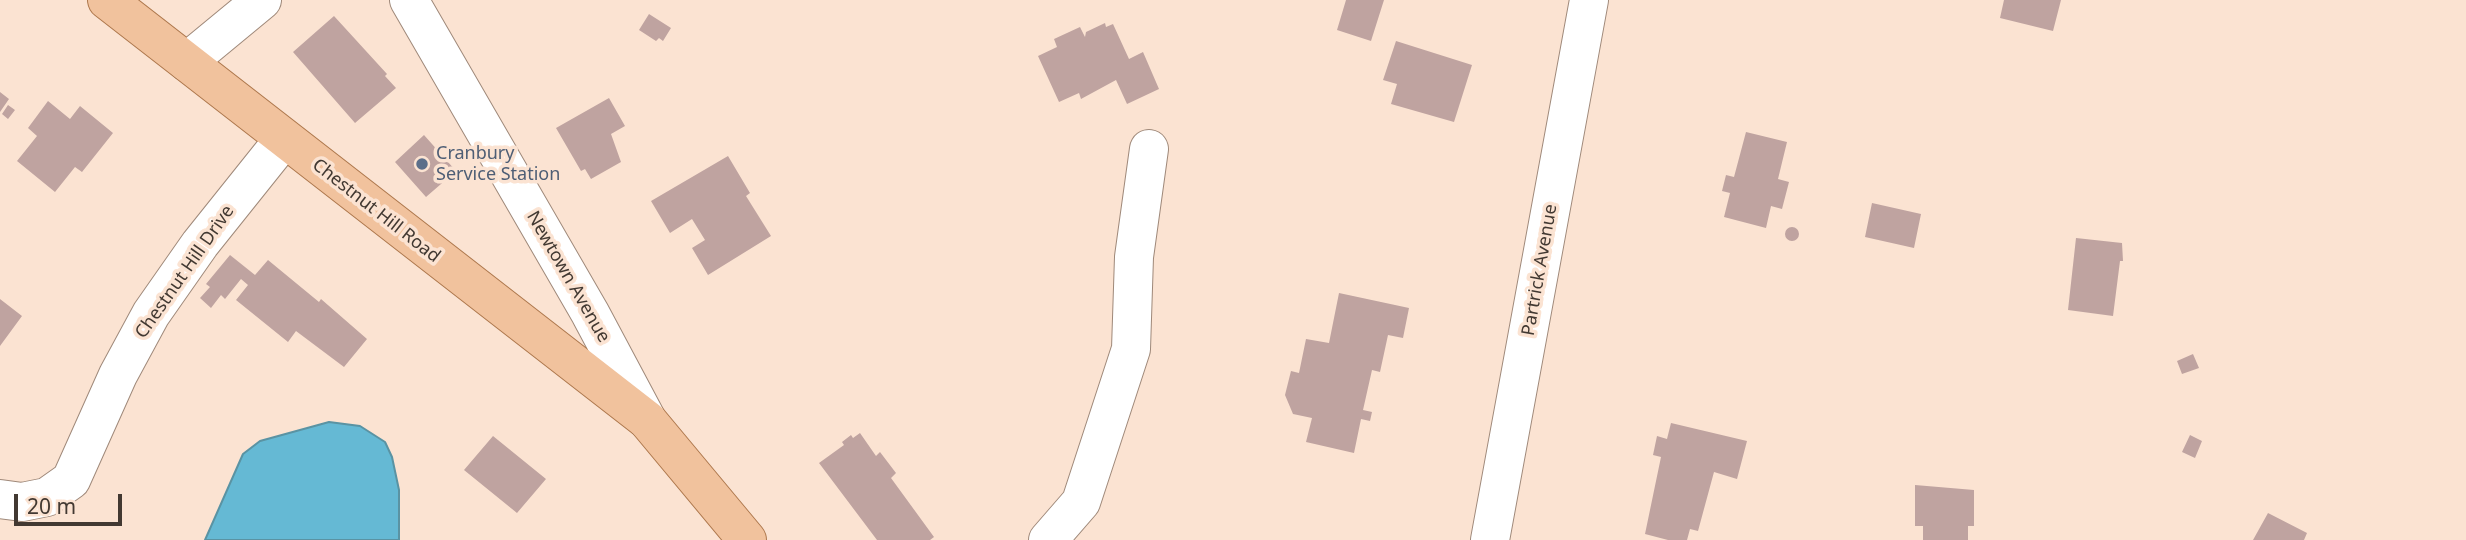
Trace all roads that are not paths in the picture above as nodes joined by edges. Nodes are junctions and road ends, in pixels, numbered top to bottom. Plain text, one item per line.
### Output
1 (107, 0) edge
2 (262, 0) edge
3 (409, 0) edge
4 (1589, 0) edge
5 (187, 62) junction
6 (284, 139) junction
7 (1149, 149) dead end
8 (647, 420) junction
9 (11, 500) edge
10 (747, 540) edge
11 (1048, 540) edge
12 (1490, 540) edge

1 - 5 main road, Chestnut Hill Road
2 - 5 street
3 - 8 street, Newtown Avenue
4 - 12 street, Partrick Avenue
5 - 6 main road, Chestnut Hill Road
6 - 8 main road, Chestnut Hill Road
6 - 9 street, Chestnut Hill Drive
7 - 11 street
8 - 10 main road, Newtown Avenue

